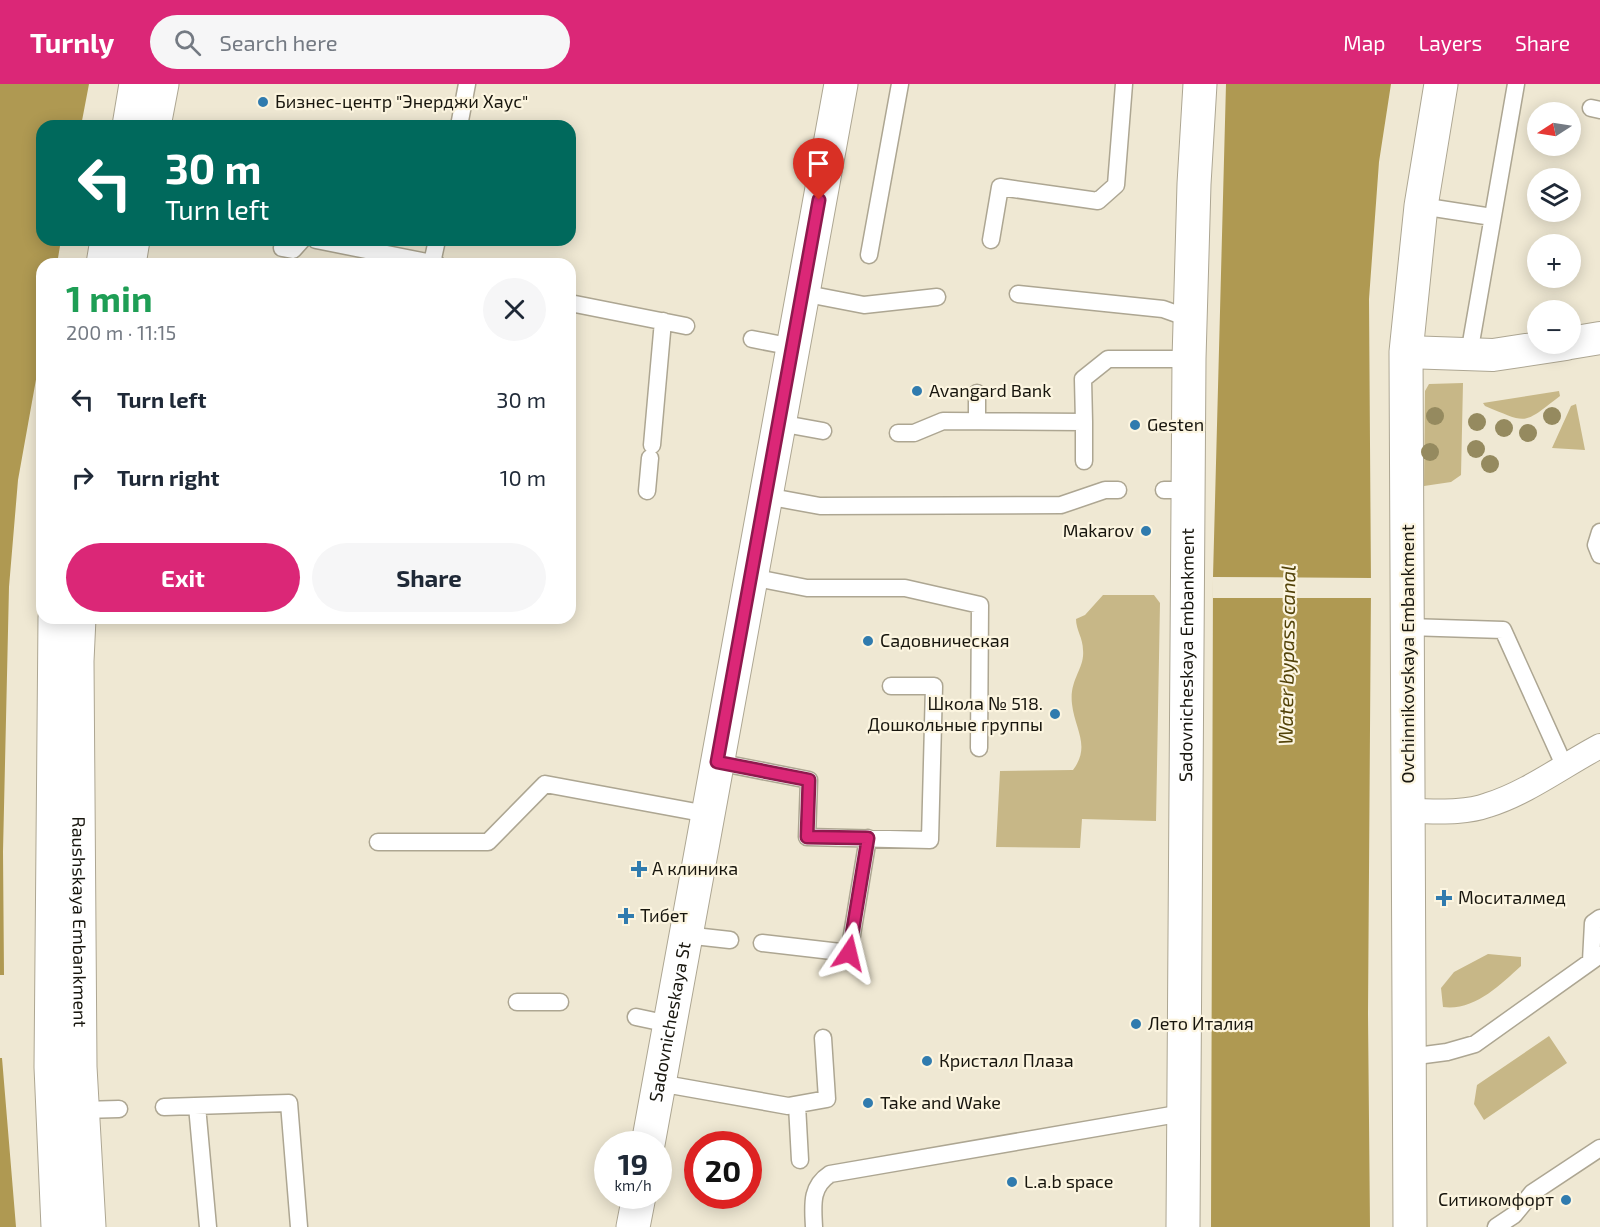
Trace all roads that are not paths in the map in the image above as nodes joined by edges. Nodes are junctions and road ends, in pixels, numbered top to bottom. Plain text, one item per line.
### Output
1 (136, 84) edge
2 (162, 84) edge
3 (467, 84) edge
4 (841, 84) edge
5 (900, 84) edge
6 (1124, 84) edge
7 (1200, 84) edge
8 (1441, 84) edge
9 (1516, 84) edge
10 (130, 120) edge
11 (155, 120) edge
12 (460, 120) edge
13 (1421, 206) junction
14 (1492, 217) junction
15 (991, 240) dead end
16 (346, 246) edge
17 (869, 255) dead end
18 (405, 258) edge
19 (802, 293) junction
20 (1018, 294) dead end
21 (937, 297) dead end
22 (576, 304) edge
23 (1191, 312) junction
24 (663, 321) junction
25 (686, 326) dead end
26 (1600, 338) edge
27 (752, 339) dead end
28 (1581, 341) edge
29 (793, 346) junction
30 (1527, 350) edge
31 (1406, 352) junction
32 (1469, 354) junction
33 (1189, 359) junction
34 (977, 393) dead end
35 (977, 421) junction
36 (1084, 422) junction
37 (779, 423) junction
38 (823, 431) dead end
39 (898, 433) dead end
40 (1084, 461) dead end
41 (1118, 490) dead end
42 (648, 491) dead end
43 (766, 496) junction
44 (1600, 532) edge
45 (1600, 555) edge
46 (751, 577) junction
47 (56, 624) edge
48 (79, 624) edge
49 (1408, 627) junction
50 (891, 686) dead end
51 (1600, 746) edge
52 (979, 748) dead end
53 (717, 762) junction
54 (1564, 765) junction
55 (1409, 811) junction
56 (707, 814) junction
57 (868, 838) junction
58 (378, 842) dead end
59 (1600, 918) edge
60 (685, 935) junction
61 (730, 940) dead end
62 (762, 943) dead end
63 (1596, 958) edge
64 (517, 1002) dead end
65 (560, 1002) dead end
66 (636, 1017) dead end
67 (669, 1024) junction
68 (823, 1038) dead end
69 (1408, 1057) junction
70 (659, 1083) junction
71 (797, 1105) junction
72 (197, 1106) junction
73 (164, 1107) dead end
74 (119, 1109) dead end
75 (82, 1110) junction
76 (1183, 1113) junction
77 (650, 1131) edge
78 (1600, 1148) edge
79 (800, 1160) dead end
80 (636, 1209) edge
81 (58, 1227) edge
82 (89, 1227) edge
83 (208, 1227) edge
84 (299, 1227) edge
85 (633, 1227) edge
86 (814, 1227) edge
87 (1183, 1227) edge
88 (1410, 1227) edge
89 (1496, 1227) edge

1 - 10 street
2 - 11 street
3 - 12 lane
4 - 19 street, Sadovnicheskaya St
5 - 17 lane
6 - 15 lane
7 - 23 street, Sadovnicheskaya Embankment
8 - 13 street, Ovchinnikovskaya Embankment
9 - 14 lane
13 - 14 lane
13 - 31 street, Ovchinnikovskaya Embankment
14 - 32 lane
16 - 18 lane
19 - 21 lane
19 - 29 street, Sadovnicheskaya St
20 - 23 lane
22 - 24 lane
23 - 33 street, Sadovnicheskaya Embankment
24 - 25 lane
24 - 42 lane
26 - 28 street
27 - 29 lane
29 - 37 street, Sadovnicheskaya St
30 - 32 street
31 - 32 street
31 - 49 street, Ovchinnikovskaya Embankment
33 - 36 lane
33 - 76 street, Sadovnicheskaya Embankment
34 - 35 lane
35 - 36 lane
35 - 39 lane
36 - 40 lane
37 - 38 lane
37 - 43 street, Sadovnicheskaya St
41 - 43 lane
43 - 46 street, Sadovnicheskaya St
44 - 45 lane
46 - 52 lane
46 - 53 street, Sadovnicheskaya St
47 - 81 street, Raushskaya Embankment
48 - 75 street, Raushskaya Embankment
49 - 54 lane
49 - 55 street, Ovchinnikovskaya Embankment
50 - 57 lane
51 - 54 street
53 - 56 street, Sadovnicheskaya St
53 - 57 lane
54 - 55 street
55 - 69 street, Ovchinnikovskaya Embankment
56 - 58 lane
56 - 60 street, Sadovnicheskaya St
57 - 62 lane
59 - 63 lane
60 - 61 lane
60 - 67 street, Sadovnicheskaya St
63 - 69 lane
64 - 65 lane
66 - 67 lane
67 - 70 street, Sadovnicheskaya St
68 - 71 lane
69 - 88 street, Ovchinnikovskaya Embankment
70 - 71 lane
70 - 77 street, Sadovnicheskaya St
71 - 79 lane
72 - 73 lane
72 - 83 lane
72 - 84 lane
74 - 75 lane
75 - 82 street, Raushskaya Embankment
76 - 86 lane
76 - 87 street, Sadovnicheskaya Embankment
78 - 89 lane
80 - 85 street

